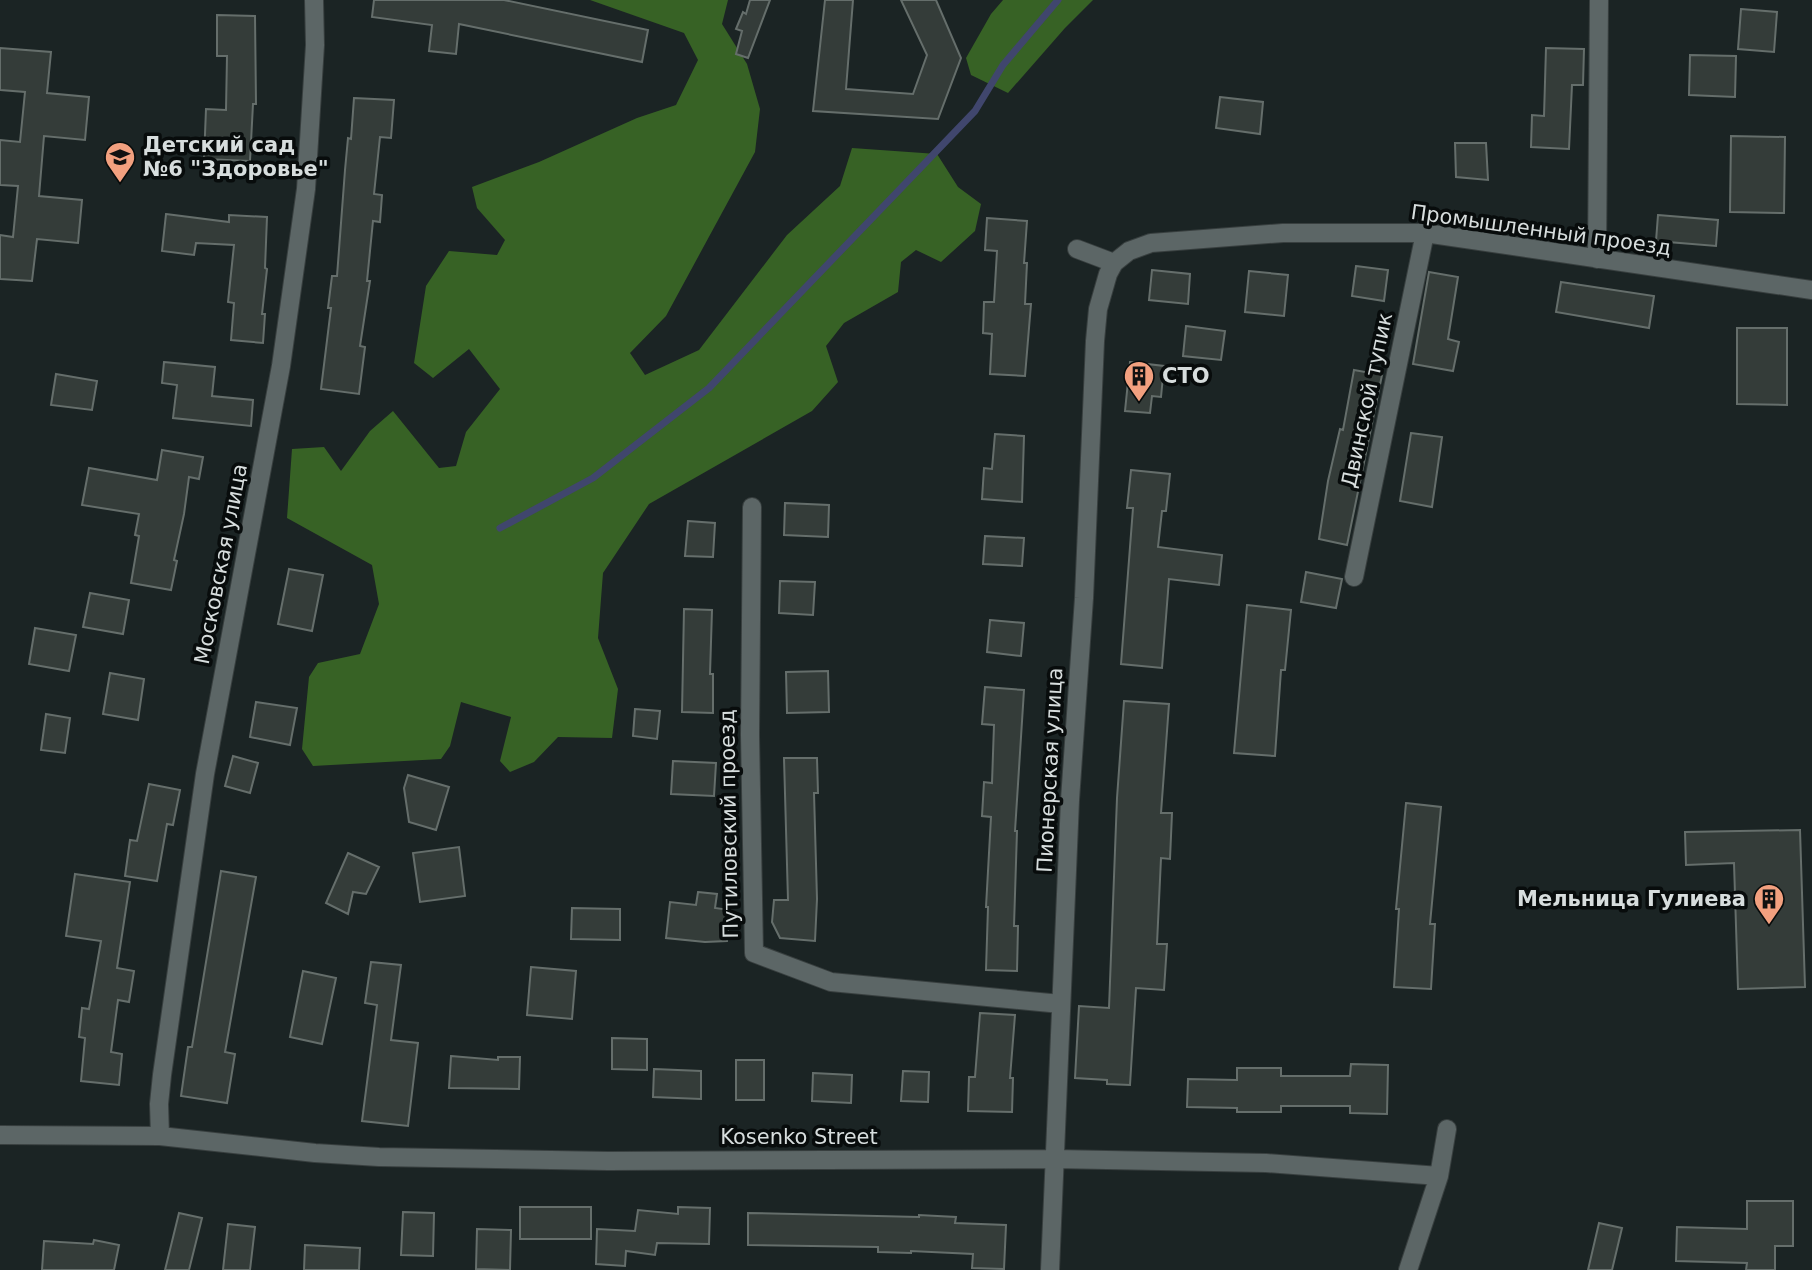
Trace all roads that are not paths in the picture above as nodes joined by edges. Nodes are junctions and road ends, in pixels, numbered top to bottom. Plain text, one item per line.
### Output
1 (314, 0) edge
2 (1600, 0) edge
3 (1425, 233) junction
4 (1077, 249) dead end
5 (1597, 259) junction
6 (1111, 268) junction
7 (1812, 290) edge
8 (752, 507) dead end
9 (1354, 577) dead end
10 (1061, 1004) junction
11 (1447, 1129) dead end
12 (0, 1135) edge
13 (160, 1136) junction
14 (1054, 1159) junction
15 (1439, 1176) junction
16 (1050, 1270) edge
17 (1408, 1270) edge

1 - 13 street, Московская улица
2 - 5 street
3 - 5 street, Промышленный проезд
3 - 6 street, Промышленный проезд
3 - 9 street, Двинской тупик
4 - 6 street
5 - 7 street, Промышленный проезд
6 - 10 street, Пионерская улица
8 - 10 street, Путиловский проезд
10 - 14 street, Пионерская улица
11 - 15 street
12 - 13 street, Kosenko Street
13 - 14 street, Kosenko Street
14 - 15 street, Kosenko Street
14 - 16 street, Пионерская улица
15 - 17 street

